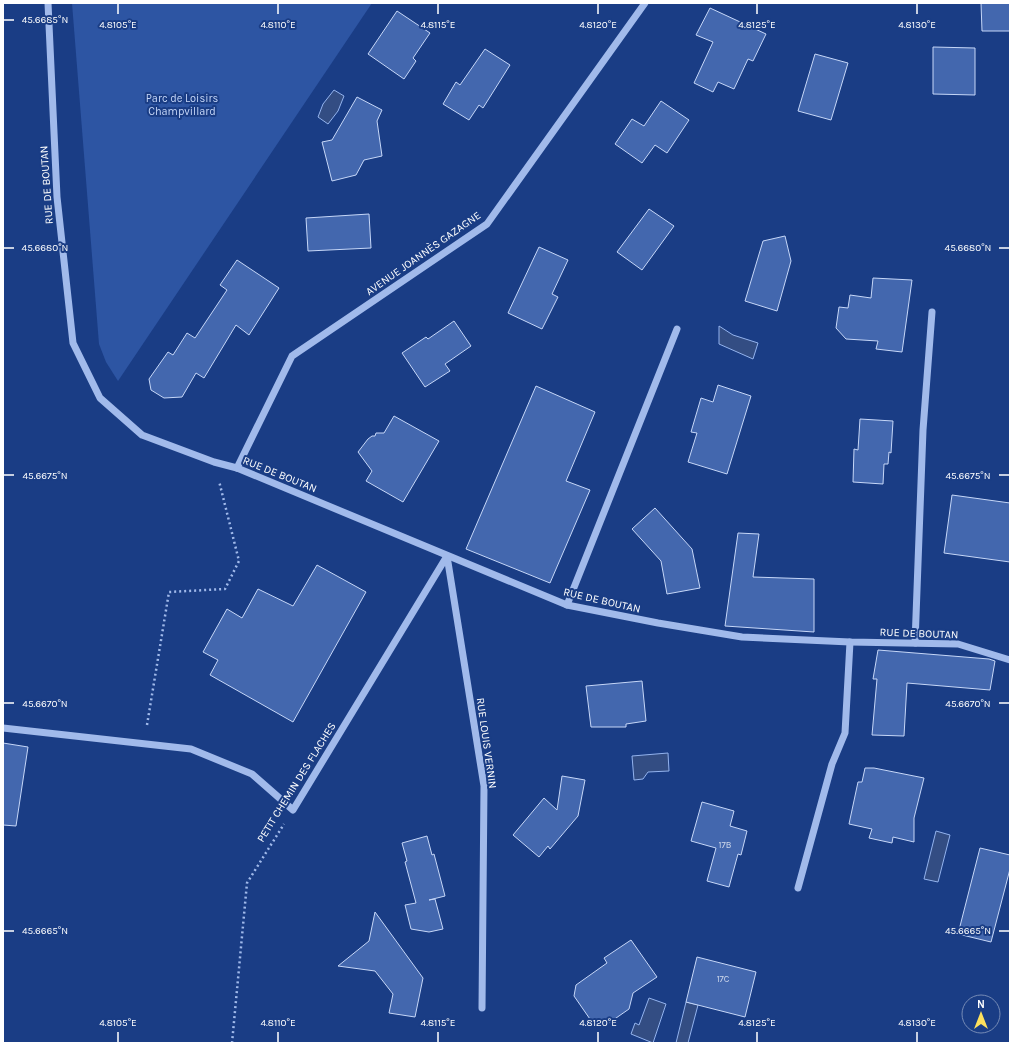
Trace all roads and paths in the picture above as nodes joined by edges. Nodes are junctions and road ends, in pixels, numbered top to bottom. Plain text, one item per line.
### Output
1 (48, 3) edge
2 (645, 3) edge
3 (932, 312) dead end
4 (677, 329) dead end
5 (214, 462) junction
6 (237, 468) junction
7 (448, 556) junction
8 (567, 605) junction
9 (850, 642) junction
10 (915, 643) junction
11 (1010, 660) edge
12 (140, 724) dead end
13 (3, 728) edge
14 (293, 810) junction
15 (798, 888) dead end
16 (482, 1008) dead end
17 (232, 1043) edge

1 - 5 street, RUE DE BOUTAN
2 - 6 street, AVENUE JOANNÈS GAZAGNE
3 - 10 street
4 - 8 street
5 - 6 street, RUE DE BOUTAN
5 - 12 path
6 - 7 street, RUE DE BOUTAN
7 - 8 street, RUE DE BOUTAN
7 - 14 street, PETIT CHEMIN DES FLACHES
7 - 16 street, RUE LOUIS VERNIN
8 - 9 street, RUE DE BOUTAN
9 - 10 street, RUE DE BOUTAN
9 - 15 street
10 - 11 street, RUE DE BOUTAN
13 - 14 street
14 - 17 path, PETIT CHEMIN DES FLACHES

